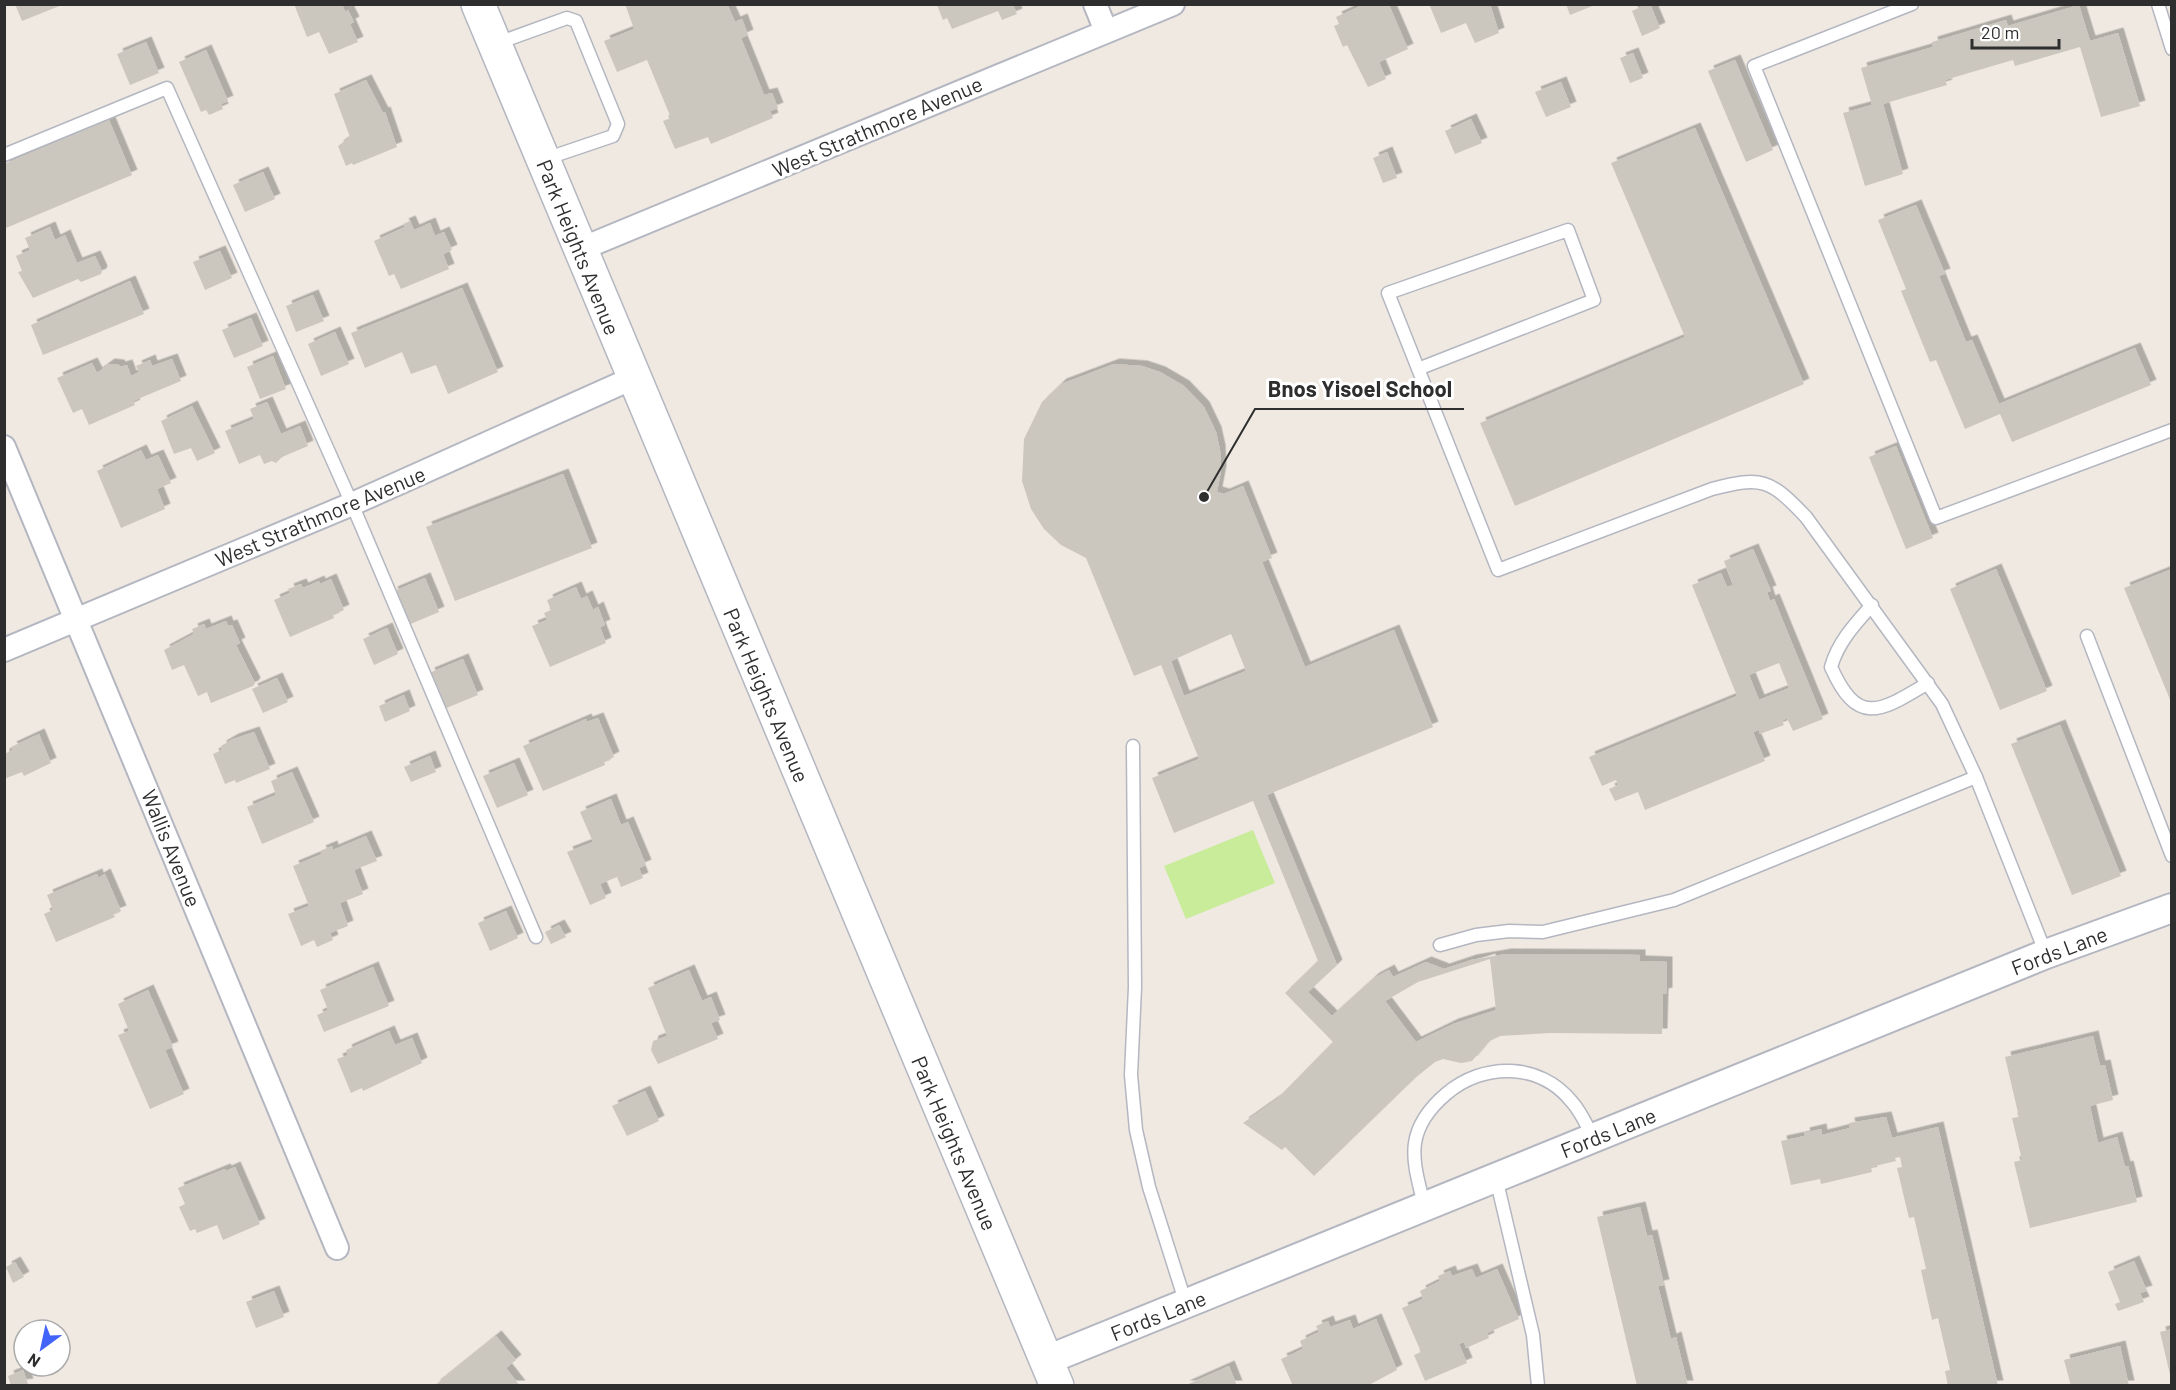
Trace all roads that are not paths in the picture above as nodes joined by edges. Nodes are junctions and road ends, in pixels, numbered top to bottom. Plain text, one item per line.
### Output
1 (478, 4) edge
2 (1095, 4) edge
3 (1173, 4) edge
4 (1912, 4) edge
5 (2157, 4) edge
6 (1106, 31) junction
7 (495, 44) junction
8 (2172, 49) edge
9 (4, 155) edge
10 (543, 160) junction
11 (581, 249) junction
12 (1418, 369) junction
13 (633, 378) junction
14 (2172, 430) edge
15 (4, 447) edge
16 (352, 504) junction
17 (1872, 605) junction
18 (77, 620) junction
19 (2087, 636) dead end
20 (4, 650) edge
21 (1928, 683) junction
22 (1133, 746) dead end
23 (1976, 777) junction
24 (2172, 856) edge
25 (2172, 908) edge
26 (536, 938) dead end
27 (1440, 945) dead end
28 (2046, 954) junction
29 (1594, 1138) junction
30 (1496, 1178) junction
31 (1425, 1207) junction
32 (337, 1248) dead end
33 (1186, 1304) junction
34 (1052, 1373) edge
35 (1538, 1386) edge

1 - 7 main road, Park Heights Avenue
2 - 6 street
3 - 6 street, West Strathmore Avenue
4 - 14 lane
5 - 8 lane
6 - 11 street, West Strathmore Avenue
7 - 10 main road, Park Heights Avenue
7 - 10 lane
9 - 16 lane
10 - 11 main road, Park Heights Avenue
11 - 13 main road, Park Heights Avenue
12 - 12 lane
12 - 17 lane
13 - 16 street, West Strathmore Avenue
13 - 34 main road, Park Heights Avenue
15 - 18 street, Wallis Avenue
16 - 18 street, West Strathmore Avenue
16 - 26 lane
17 - 21 lane
17 - 21 lane
18 - 20 street, West Strathmore Avenue
18 - 32 street, Wallis Avenue
19 - 24 lane
21 - 23 lane
22 - 33 lane
23 - 27 lane
23 - 28 lane
25 - 28 street, Fords Lane
28 - 29 street, Fords Lane
29 - 30 street, Fords Lane
29 - 31 lane
30 - 31 street, Fords Lane
30 - 35 lane
31 - 33 street, Fords Lane
33 - 34 street, Fords Lane

